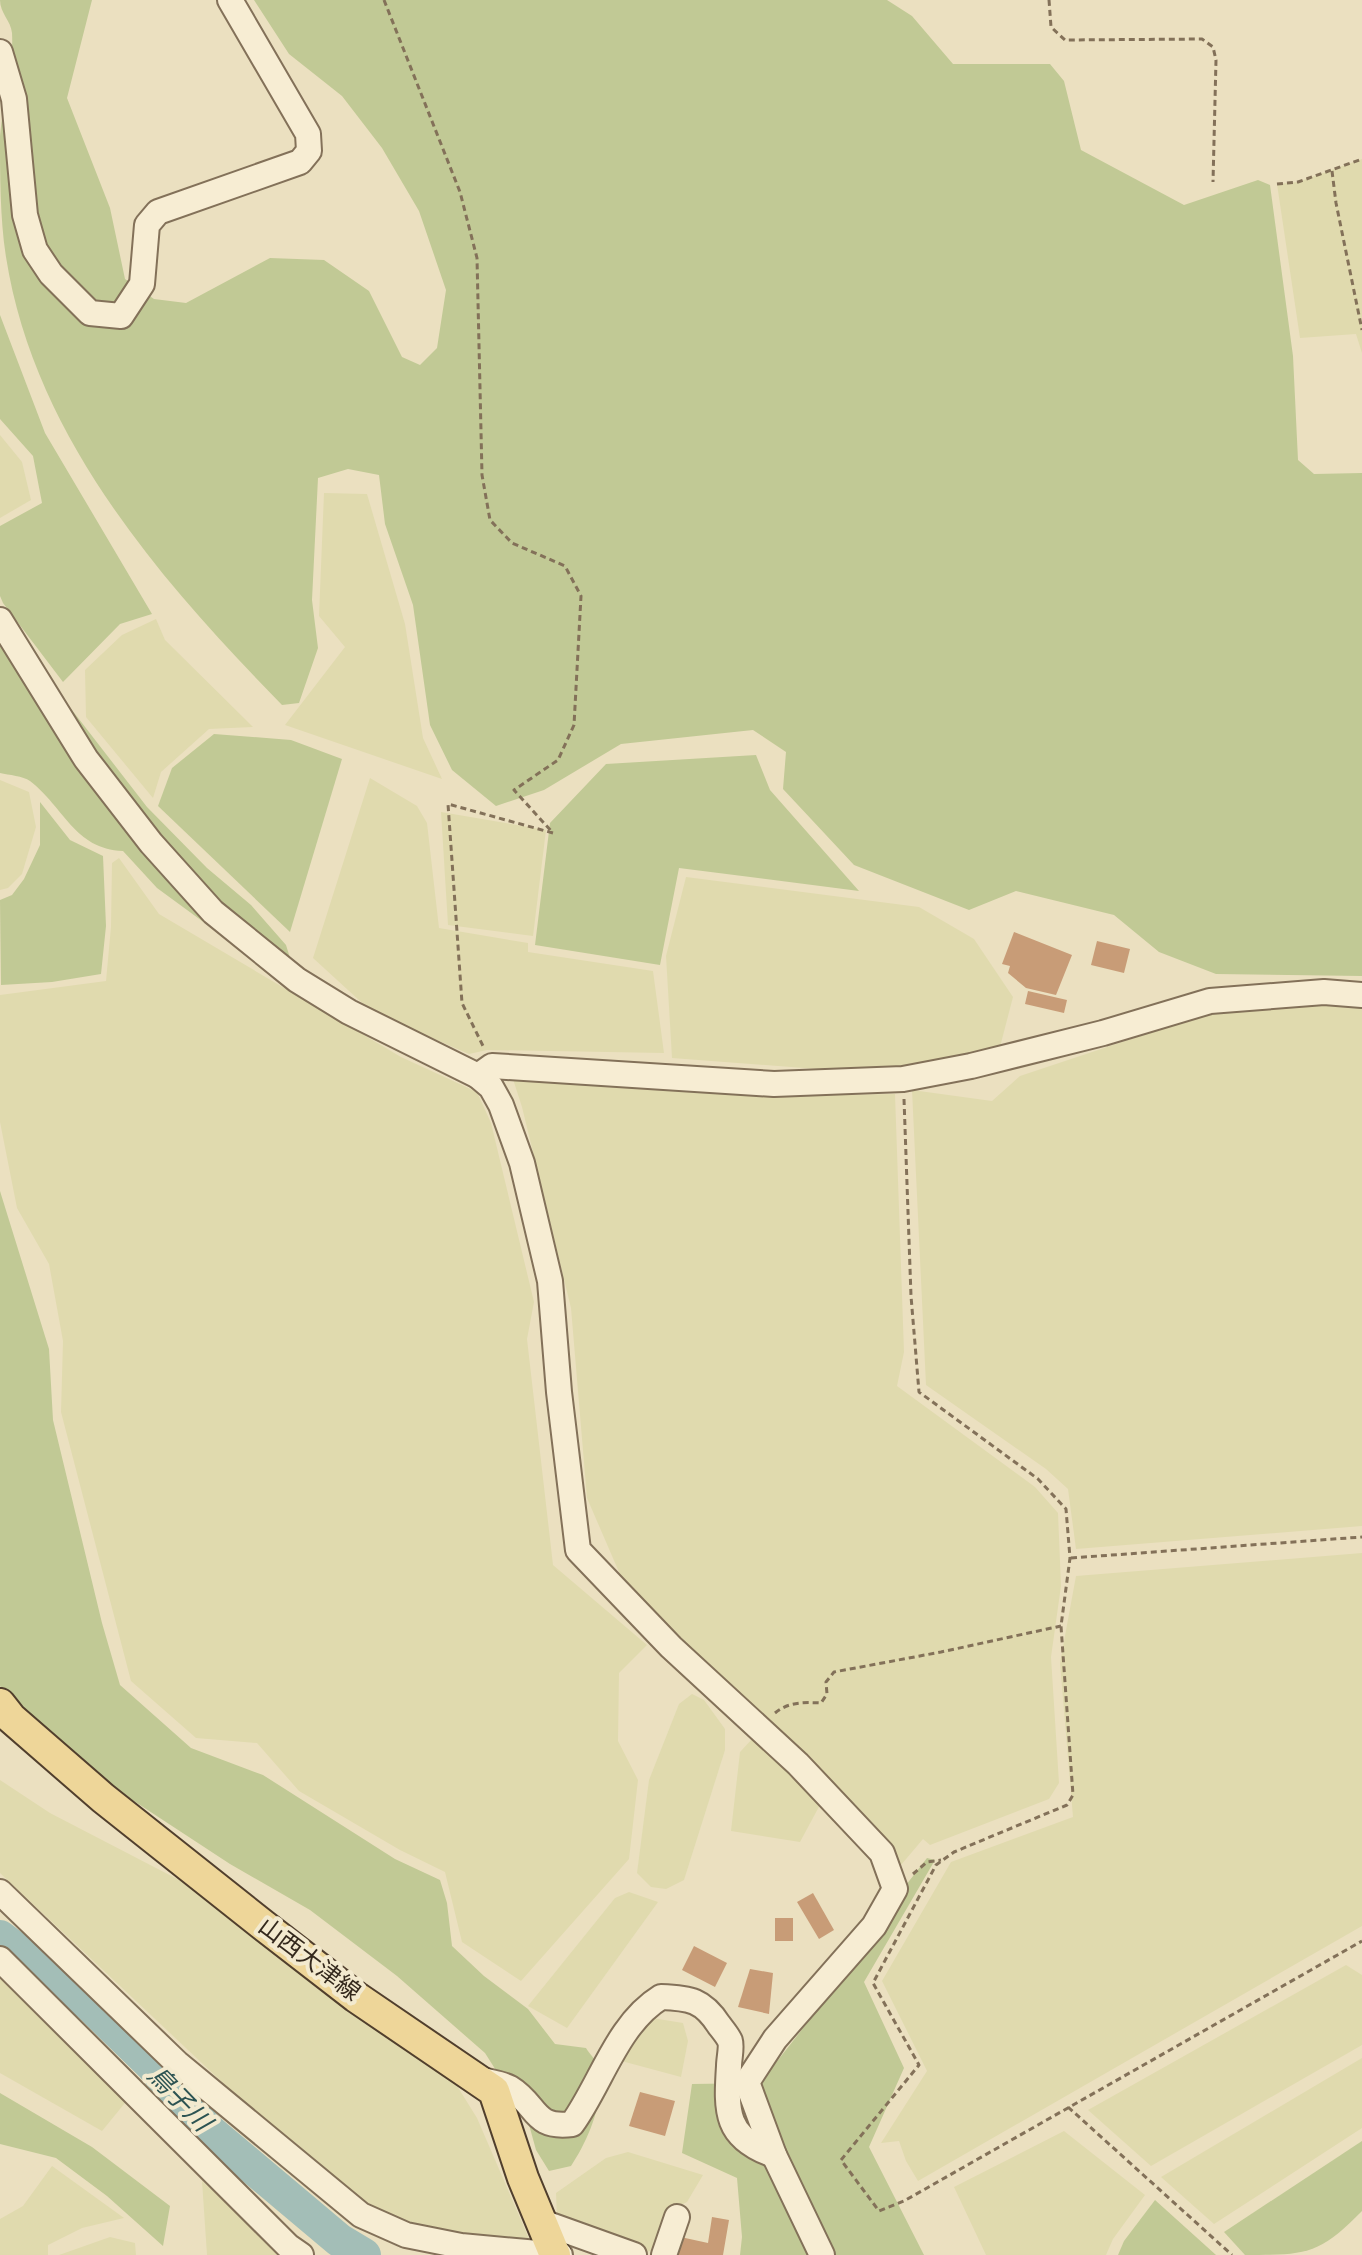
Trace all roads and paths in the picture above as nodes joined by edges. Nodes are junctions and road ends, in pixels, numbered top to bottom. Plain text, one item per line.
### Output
1 (230, 0) edge
2 (384, 0) edge
3 (1049, 0) edge
4 (0, 52) edge
5 (1362, 159) edge
6 (1332, 171) junction
7 (1213, 182) dead end
8 (1277, 184) dead end
9 (1362, 330) edge
10 (0, 620) edge
11 (1362, 995) edge
12 (485, 1071) junction
13 (903, 1079) junction
14 (1362, 1537) edge
15 (1070, 1558) junction
16 (1061, 1626) junction
17 (0, 1704) edge
18 (760, 1729) junction
19 (944, 1859) junction
20 (895, 1889) junction
21 (0, 1892) edge
22 (1362, 1941) edge
23 (0, 1959) edge
24 (476, 2079) junction
25 (1068, 2107) junction
26 (774, 2155) junction
27 (677, 2217) dead end
28 (542, 2222) junction
29 (301, 2255) edge
30 (557, 2255) edge
31 (634, 2255) edge
32 (664, 2255) edge
33 (822, 2255) edge
34 (1232, 2255) edge

1 - 4 street
2 - 12 path
3 - 7 path
5 - 6 path
6 - 8 path
6 - 9 path
10 - 12 street
11 - 13 street
12 - 13 street
12 - 18 street
13 - 15 path
14 - 15 path
15 - 16 path
16 - 18 path
16 - 19 path
17 - 24 main road, 山西大津線
18 - 20 street
19 - 20 path
19 - 25 path
20 - 26 street
21 - 30 street
22 - 25 path
23 - 29 street
24 - 26 street
24 - 28 main road, 山西大津線
25 - 34 path
26 - 33 street
27 - 32 street
28 - 30 main road, 山西大津線
28 - 31 street

